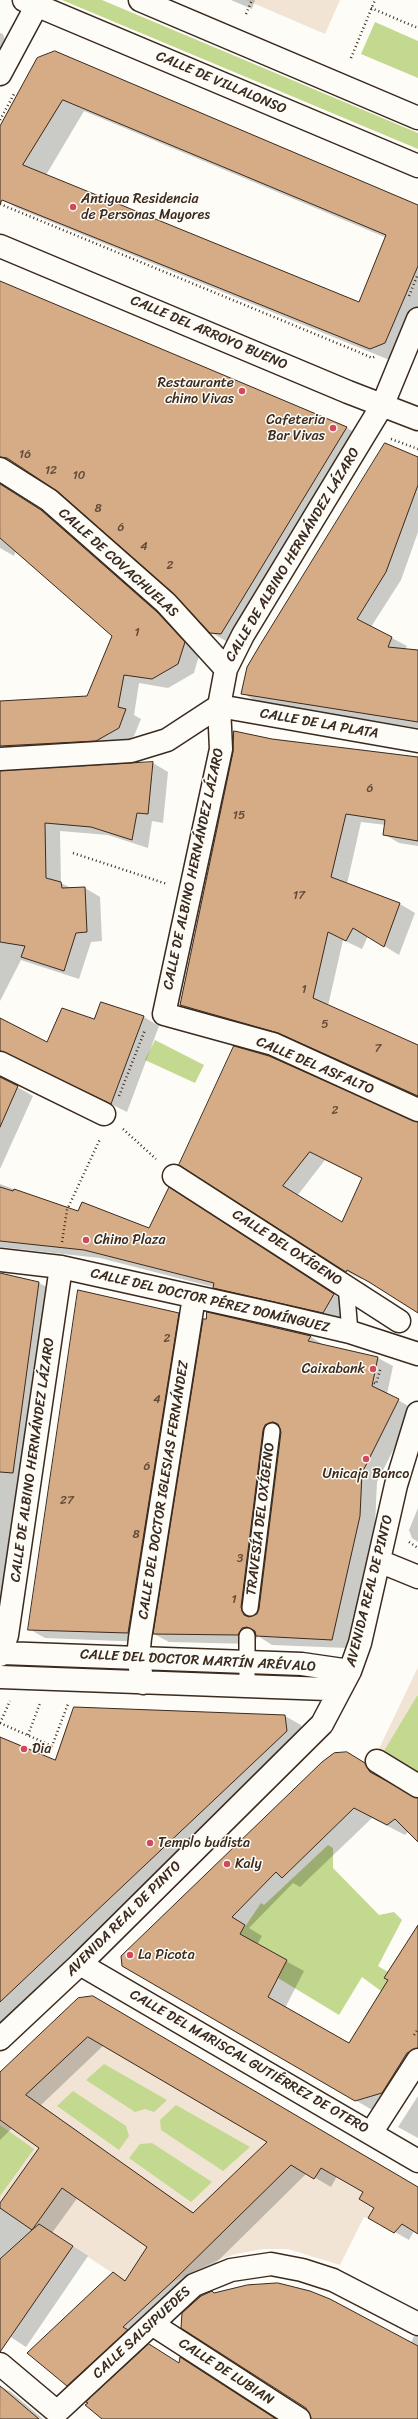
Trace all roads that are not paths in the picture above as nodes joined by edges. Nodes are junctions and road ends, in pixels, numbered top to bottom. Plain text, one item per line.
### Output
1 (140, 0) edge
2 (30, 3) edge
3 (0, 74) edge
4 (418, 118) edge
5 (418, 166) edge
6 (0, 246) edge
7 (418, 319) edge
8 (383, 404) junction
9 (418, 419) edge
10 (0, 469) edge
11 (226, 669) junction
12 (219, 706) junction
13 (418, 741) edge
14 (0, 759) edge
15 (156, 1020) joint
16 (0, 1063) edge
17 (418, 1110) edge
18 (107, 1116) road end
19 (174, 1176) road end
20 (0, 1260) edge
21 (61, 1267) junction
22 (346, 1285) junction
23 (194, 1297) junction
24 (400, 1320) dead end
25 (350, 1332) junction
26 (418, 1354) edge
27 (418, 1413) edge
28 (272, 1431) dead end
29 (379, 1561) junction
30 (418, 1577) edge
31 (250, 1608) dead end
32 (247, 1636) dead end
33 (1, 1654) edge
34 (138, 1658) junction
35 (247, 1662) junction
36 (350, 1671) junction
37 (0, 1677) edge
38 (142, 1683) junction
39 (244, 1687) junction
40 (377, 1761) dead end
41 (418, 1786) edge
42 (80, 1964) junction
43 (0, 2039) edge
44 (418, 2060) edge
45 (371, 2133) junction
46 (418, 2161) edge
47 (152, 2324) junction
48 (418, 2324) edge
49 (0, 2364) edge
50 (63, 2417) edge
51 (299, 2419) edge

1 - 4 street
2 - 3 street
2 - 5 street, CALLE DE VILLALONSO
6 - 8 street, CALLE DEL ARROYO BUENO
7 - 8 street, CALLE DE ALBINO HERNÁNDEZ LÁZARO
8 - 9 street, CALLE DEL ARROYO BUENO
8 - 11 street, CALLE DE ALBINO HERNÁNDEZ LÁZARO
10 - 11 street, CALLE DE COVACHUELAS
11 - 12 street, CALLE DE ALBINO HERNÁNDEZ LÁZARO
12 - 13 street, CALLE DE LA PLATA
12 - 14 street
12 - 15 street, CALLE DE ALBINO HERNÁNDEZ LÁZARO
15 - 17 street, CALLE DEL ASFALTO
16 - 18 street
19 - 22 street, CALLE DEL OXÍGENO
20 - 21 street, CALLE DEL DOCTOR PÉREZ DOMÍNGUEZ
21 - 23 street, CALLE DEL DOCTOR PÉREZ DOMÍNGUEZ
21 - 33 street, CALLE DE ALBINO HERNÁNDEZ LÁZARO
22 - 24 street, CALLE DEL OXÍGENO
22 - 25 lane
23 - 25 street, CALLE DEL DOCTOR PÉREZ DOMÍNGUEZ
23 - 34 street, CALLE DEL DOCTOR IGLESIAS FERNÁNDEZ
25 - 26 street, CALLE DEL DOCTOR PÉREZ DOMÍNGUEZ
27 - 29 street, AVENIDA REAL DE PINTO
28 - 31 lane, TRAVESÍA DEL OXÍGENO
29 - 30 street
29 - 36 street, AVENIDA REAL DE PINTO
32 - 35 lane
33 - 34 street, CALLE DEL DOCTOR MARTÍN ARÉVALO
34 - 35 street, CALLE DEL DOCTOR MARTÍN ARÉVALO
34 - 38 street, CALLE DEL DOCTOR IGLESIAS FERNÁNDEZ
35 - 36 street, CALLE DEL DOCTOR MARTÍN ARÉVALO
35 - 39 lane
36 - 39 street, CALLE DEL DOCTOR MARTÍN ARÉVALO
36 - 42 street, AVENIDA REAL DE PINTO
37 - 38 street, CALLE DEL DOCTOR MARTÍN ARÉVALO
38 - 39 street, CALLE DEL DOCTOR MARTÍN ARÉVALO
40 - 41 street
42 - 43 street, AVENIDA REAL DE PINTO
42 - 45 street, CALLE DEL MARISCAL GUTIÉRREZ DE OTERO
44 - 45 street
45 - 46 street, CALLE DEL MARISCAL GUTIÉRREZ DE OTERO
47 - 48 street, CALLE SALSIPUEDES
47 - 50 street, CALLE SALSIPUEDES
47 - 51 street, CALLE DE LUBIAN
49 - 50 street, CALLE SALSIPUEDES

